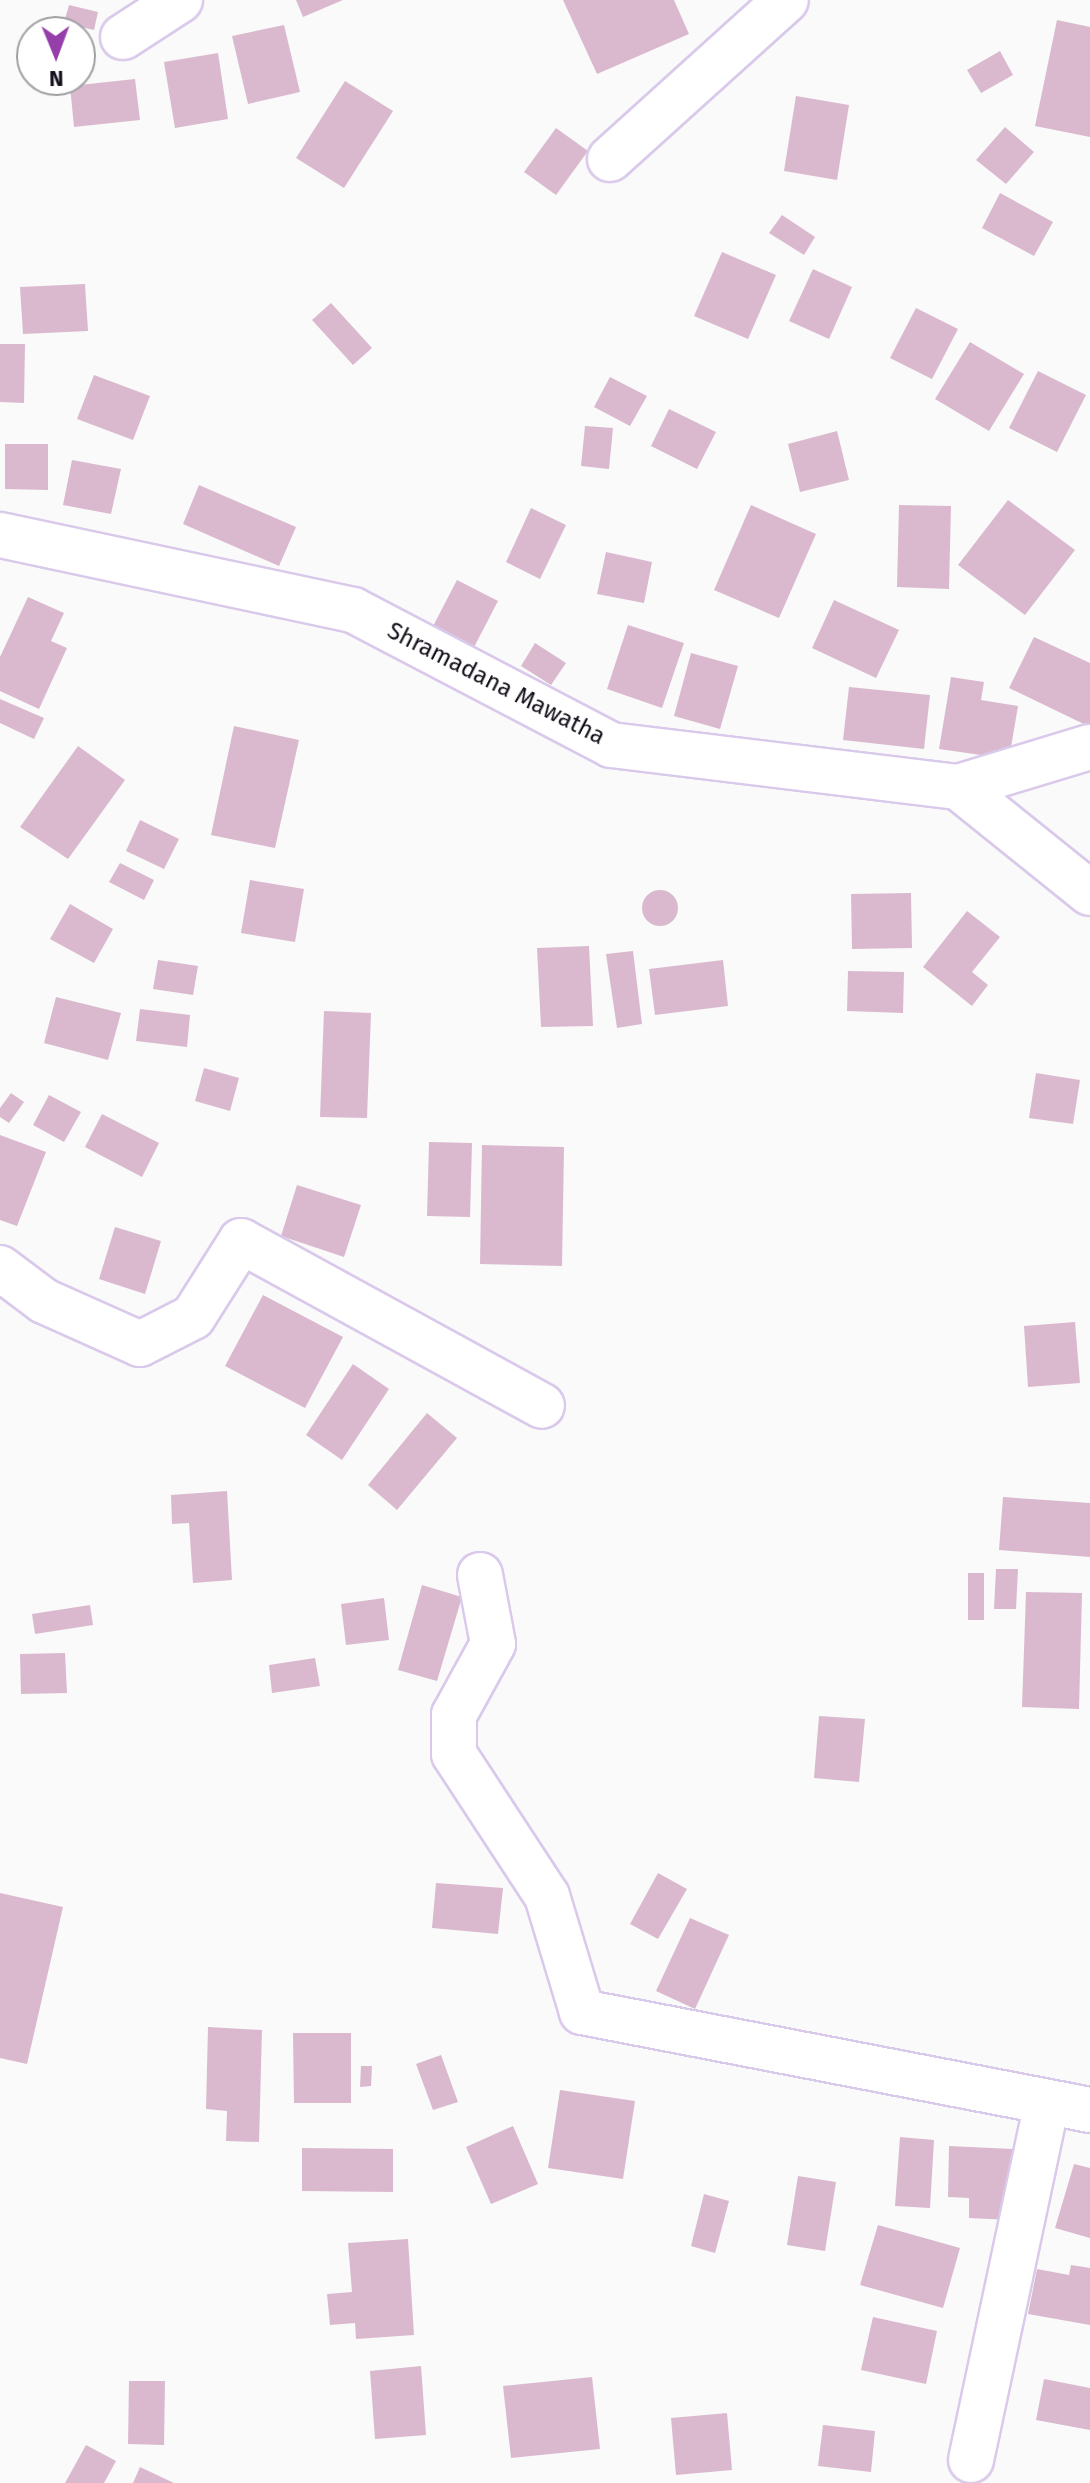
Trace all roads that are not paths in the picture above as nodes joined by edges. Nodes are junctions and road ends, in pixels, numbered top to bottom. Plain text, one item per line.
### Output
1 (180, 0) edge
2 (786, 0) edge
3 (123, 37) dead end
4 (610, 159) dead end
5 (0, 535) edge
6 (1090, 747) edge
7 (958, 787) junction
8 (1090, 893) edge
9 (0, 1268) edge
10 (542, 1406) dead end
11 (480, 1575) dead end
12 (1047, 2102) junction
13 (1090, 2110) edge
14 (971, 2460) dead end

1 - 3 street
2 - 4 street
5 - 7 street, Shramadana Mawatha
6 - 7 street, Shramadana Mawatha
7 - 8 street
9 - 10 street
11 - 12 street
12 - 13 street
12 - 14 street

